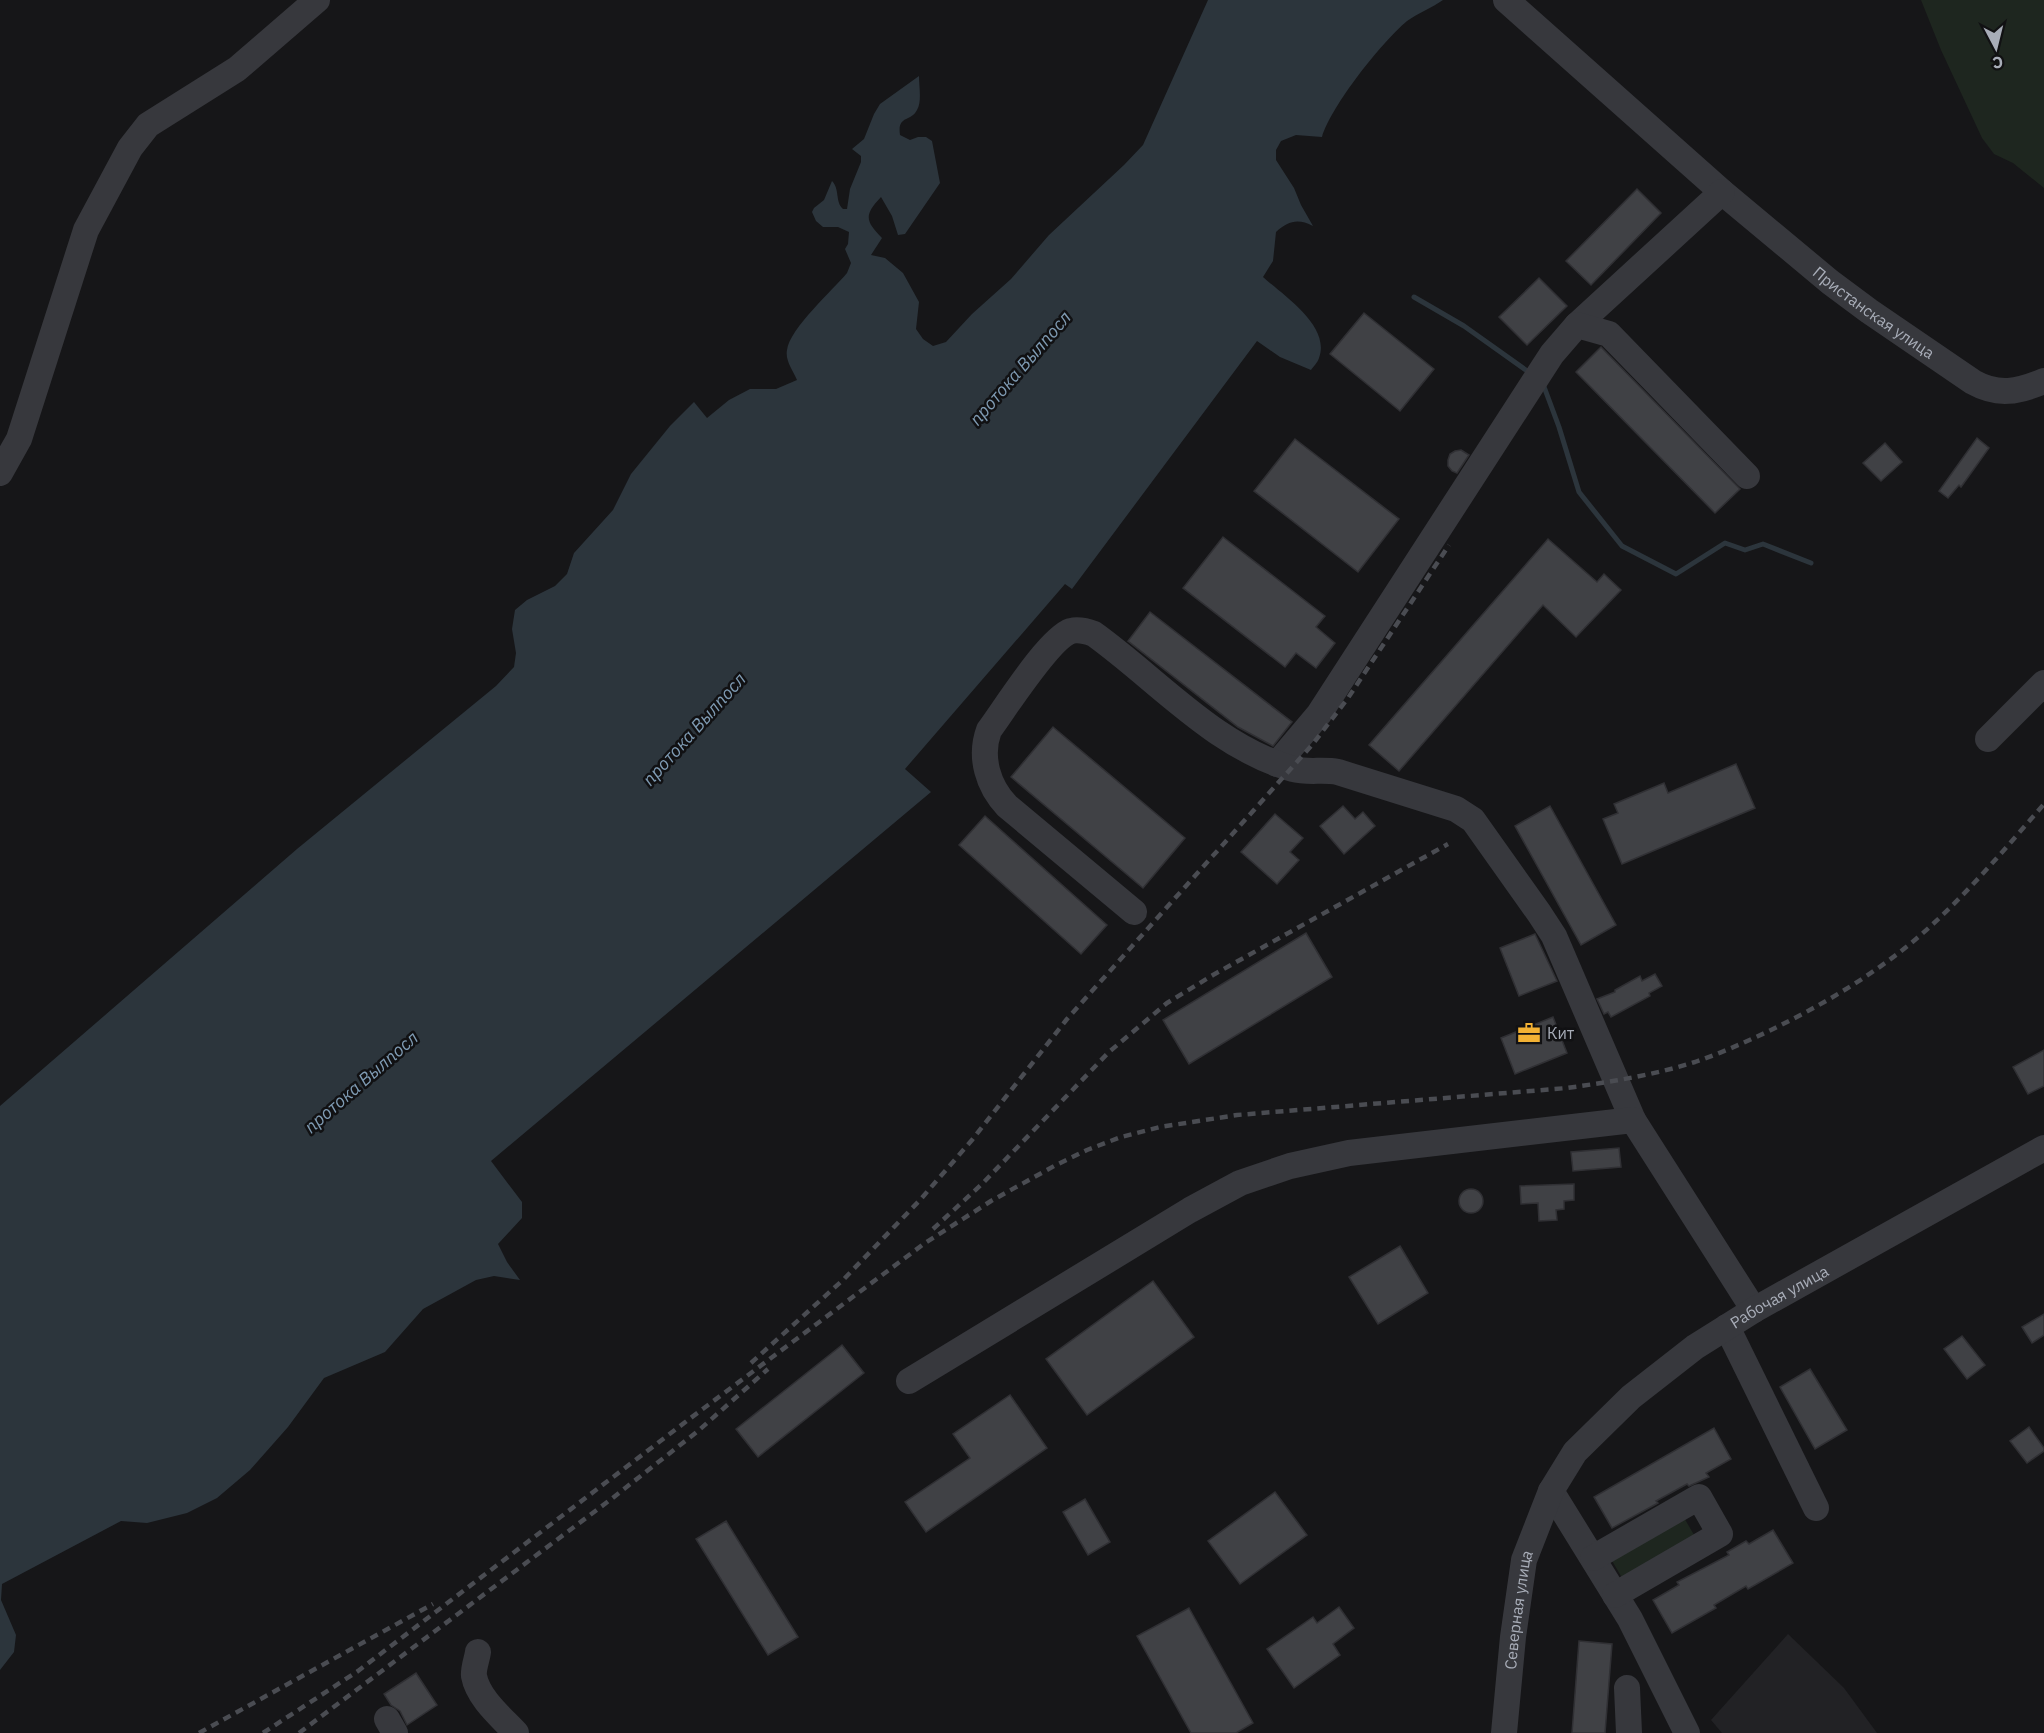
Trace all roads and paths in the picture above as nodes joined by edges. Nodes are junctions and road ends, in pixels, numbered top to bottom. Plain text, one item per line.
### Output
1 (318, 0) edge
2 (1506, 0) edge
3 (1722, 192) junction
4 (1577, 325) junction
5 (2044, 381) edge
6 (0, 473) edge
7 (1748, 476) dead end
8 (2044, 683) edge
9 (1988, 739) dead end
10 (1277, 764) junction
11 (1134, 912) dead end
12 (1633, 1120) junction
13 (2044, 1148) edge
14 (1754, 1310) junction
15 (1727, 1327) junction
16 (909, 1381) dead end
17 (1551, 1491) junction
18 (1815, 1508) dead end
19 (1593, 1558) junction
20 (1615, 1595) junction
21 (478, 1652) dead end
22 (1627, 1688) dead end
23 (516, 1733) edge
24 (1503, 1733) edge
25 (1629, 1733) edge
26 (1687, 1733) edge

1 - 6 street
2 - 3 street, Пристанская улица
3 - 4 street
3 - 5 street, Пристанская улица
4 - 7 street
4 - 10 street
8 - 9 street
10 - 11 street
10 - 12 street
12 - 14 street
12 - 16 street
13 - 14 street, Рабочая улица
14 - 15 street, Рабочая улица
15 - 17 street, Рабочая улица
15 - 18 street
17 - 19 street
17 - 24 street, Северная улица
19 - 20 street
19 - 20 street
20 - 26 street
21 - 23 street
22 - 25 street

